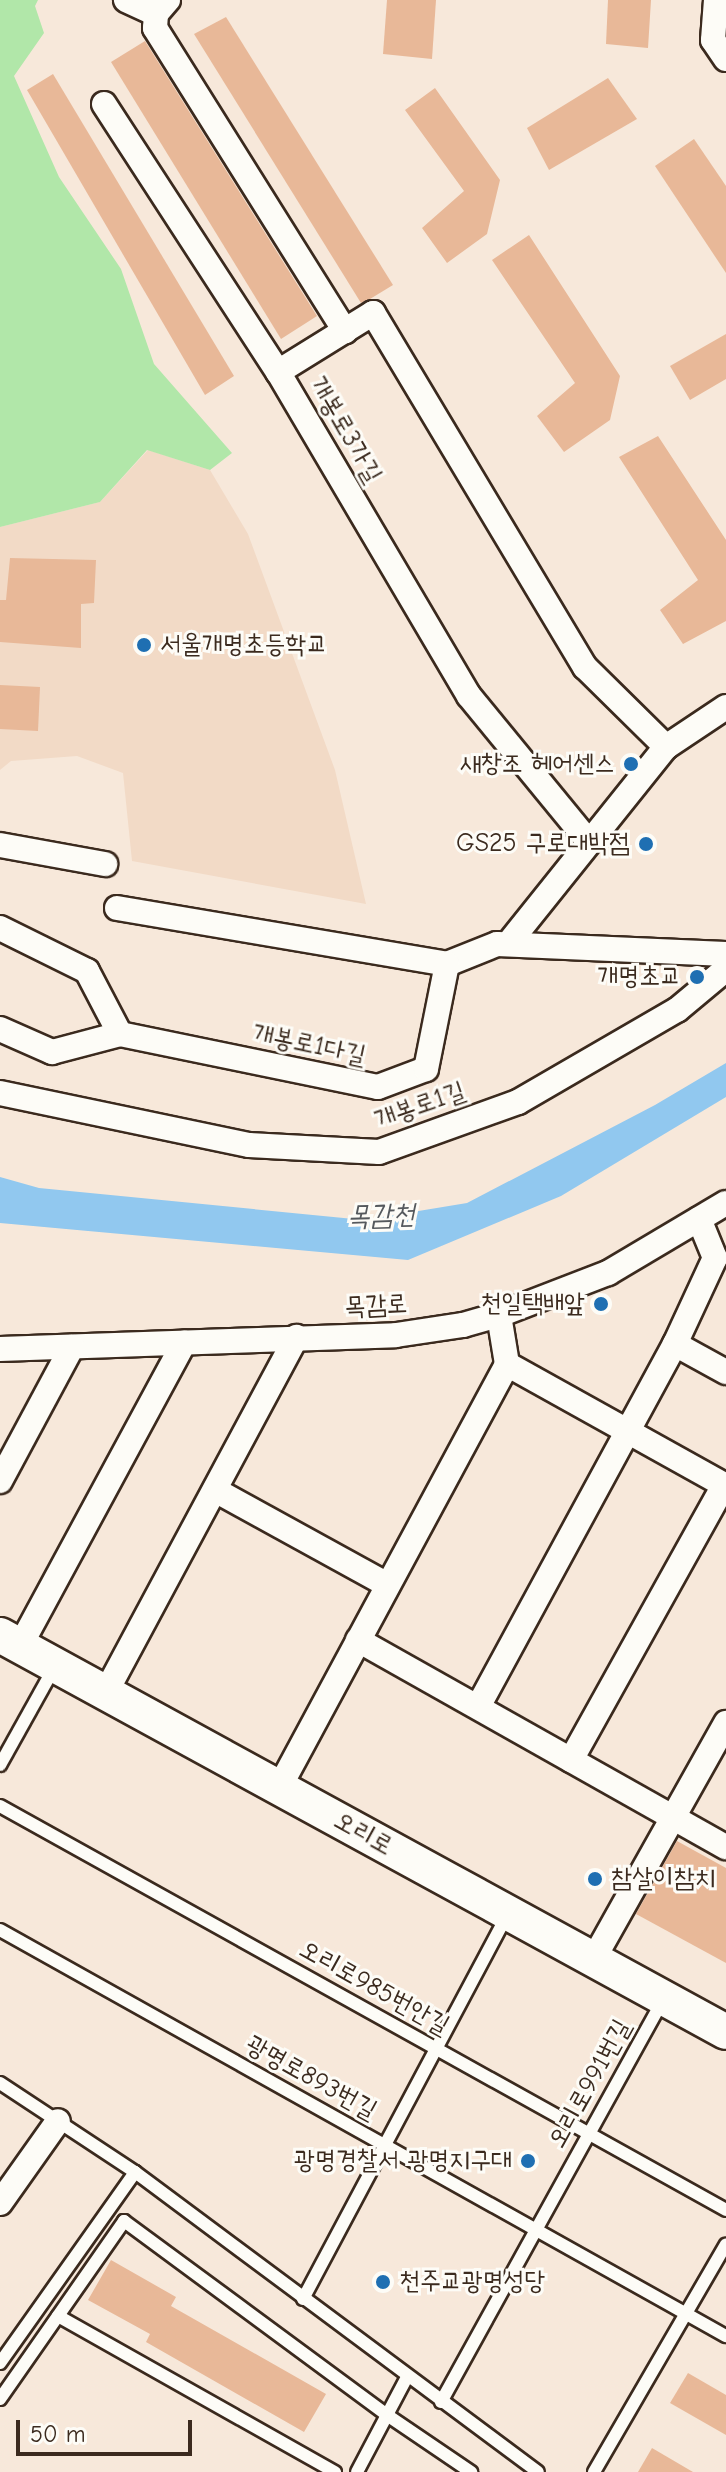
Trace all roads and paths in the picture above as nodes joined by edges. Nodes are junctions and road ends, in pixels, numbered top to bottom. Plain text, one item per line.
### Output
1 (126, 0) edge
2 (716, 0) edge
3 (162, 7) edge
4 (726, 59) edge
5 (104, 104) dead end
6 (345, 331) junction
7 (278, 372) junction
8 (726, 707) edge
9 (666, 747) junction
10 (589, 842) junction
11 (0, 845) edge
12 (105, 864) dead end
13 (117, 908) dead end
14 (0, 928) edge
15 (508, 944) junction
16 (726, 954) edge
17 (447, 964) junction
18 (726, 969) edge
19 (0, 1029) edge
20 (120, 1034) junction
21 (0, 1093) edge
22 (726, 1203) edge
23 (699, 1219) junction
24 (499, 1315) junction
25 (296, 1337) junction
26 (184, 1343) junction
27 (675, 1344) junction
28 (72, 1347) junction
29 (0, 1349) edge
30 (507, 1364) junction
31 (726, 1372) edge
32 (626, 1431) junction
33 (0, 1481) edge
34 (725, 1486) edge
35 (215, 1490) junction
36 (388, 1585) junction
37 (10, 1640) edge
38 (358, 1640) junction
39 (55, 1665) junction
40 (106, 1692) junction
41 (479, 1705) junction
42 (726, 1723) edge
43 (571, 1760) junction
44 (0, 1765) edge
45 (279, 1788) junction
46 (0, 1806) edge
47 (673, 1817) junction
48 (726, 1847) edge
49 (509, 1913) junction
50 (0, 1930) edge
51 (593, 1960) junction
52 (663, 1998) junction
53 (726, 2032) edge
54 (436, 2048) junction
55 (0, 2083) edge
56 (58, 2121) junction
57 (588, 2133) junction
58 (384, 2144) junction
59 (135, 2172) junction
60 (0, 2203) edge
61 (726, 2210) edge
62 (535, 2229) junction
63 (726, 2244) edge
64 (303, 2299) junction
65 (686, 2314) junction
66 (58, 2316) junction
67 (726, 2336) edge
68 (0, 2363) edge
69 (407, 2377) junction
70 (0, 2399) edge
71 (441, 2402) junction
72 (387, 2415) junction
73 (335, 2472) edge
74 (357, 2472) edge
75 (471, 2472) edge
76 (538, 2472) edge
77 (594, 2472) edge

1 - 3 street
2 - 4 street
3 - 6 street
5 - 7 street
6 - 7 street, 개봉로3가길
6 - 9 street, 개봉로3가길
7 - 10 street, 개봉로3가길
8 - 9 street
9 - 10 street
10 - 15 street
11 - 12 street
13 - 17 street
14 - 20 street
15 - 16 street
15 - 17 street
17 - 20 street, 개봉로1다길
18 - 21 street, 개봉로1길
19 - 20 street
22 - 23 street, 목감로
23 - 24 street, 목감로
23 - 27 street
24 - 25 street, 목감로
24 - 30 street
25 - 26 street, 목감로
25 - 35 street
26 - 28 street, 목감로
26 - 37 street
27 - 31 street
27 - 32 street
28 - 29 street, 목감로
28 - 33 street
30 - 32 street
30 - 36 street
32 - 34 street
32 - 41 street
34 - 43 street
35 - 36 street
35 - 40 street
36 - 38 street
37 - 39 main road, 오리로
38 - 41 street
38 - 45 street
39 - 40 main road, 오리로
39 - 44 lane
40 - 45 main road, 오리로
41 - 43 street
42 - 47 street
43 - 47 street
45 - 49 main road, 오리로
46 - 54 lane, 오리로985번안길
47 - 48 street
47 - 51 street
49 - 51 main road, 오리로
49 - 54 lane
50 - 58 lane, 광명로893번길
51 - 52 main road, 오리로
52 - 53 main road, 오리로
52 - 57 lane, 오리로991번길
54 - 57 lane, 오리로985번안길
54 - 58 lane
55 - 56 lane
56 - 59 lane
56 - 60 street
57 - 61 lane, 오리로985번안길
57 - 62 lane, 오리로991번길
58 - 62 lane, 광명로893번길
58 - 64 lane
59 - 64 lane
59 - 68 lane
62 - 65 lane, 광명로893번길
62 - 71 lane, 오리로991번길
63 - 65 lane
64 - 69 lane
65 - 67 lane, 광명로893번길
65 - 77 lane
66 - 70 lane
66 - 72 lane
66 - 73 lane
69 - 71 lane
69 - 72 lane
71 - 76 lane
72 - 74 lane
72 - 75 lane

